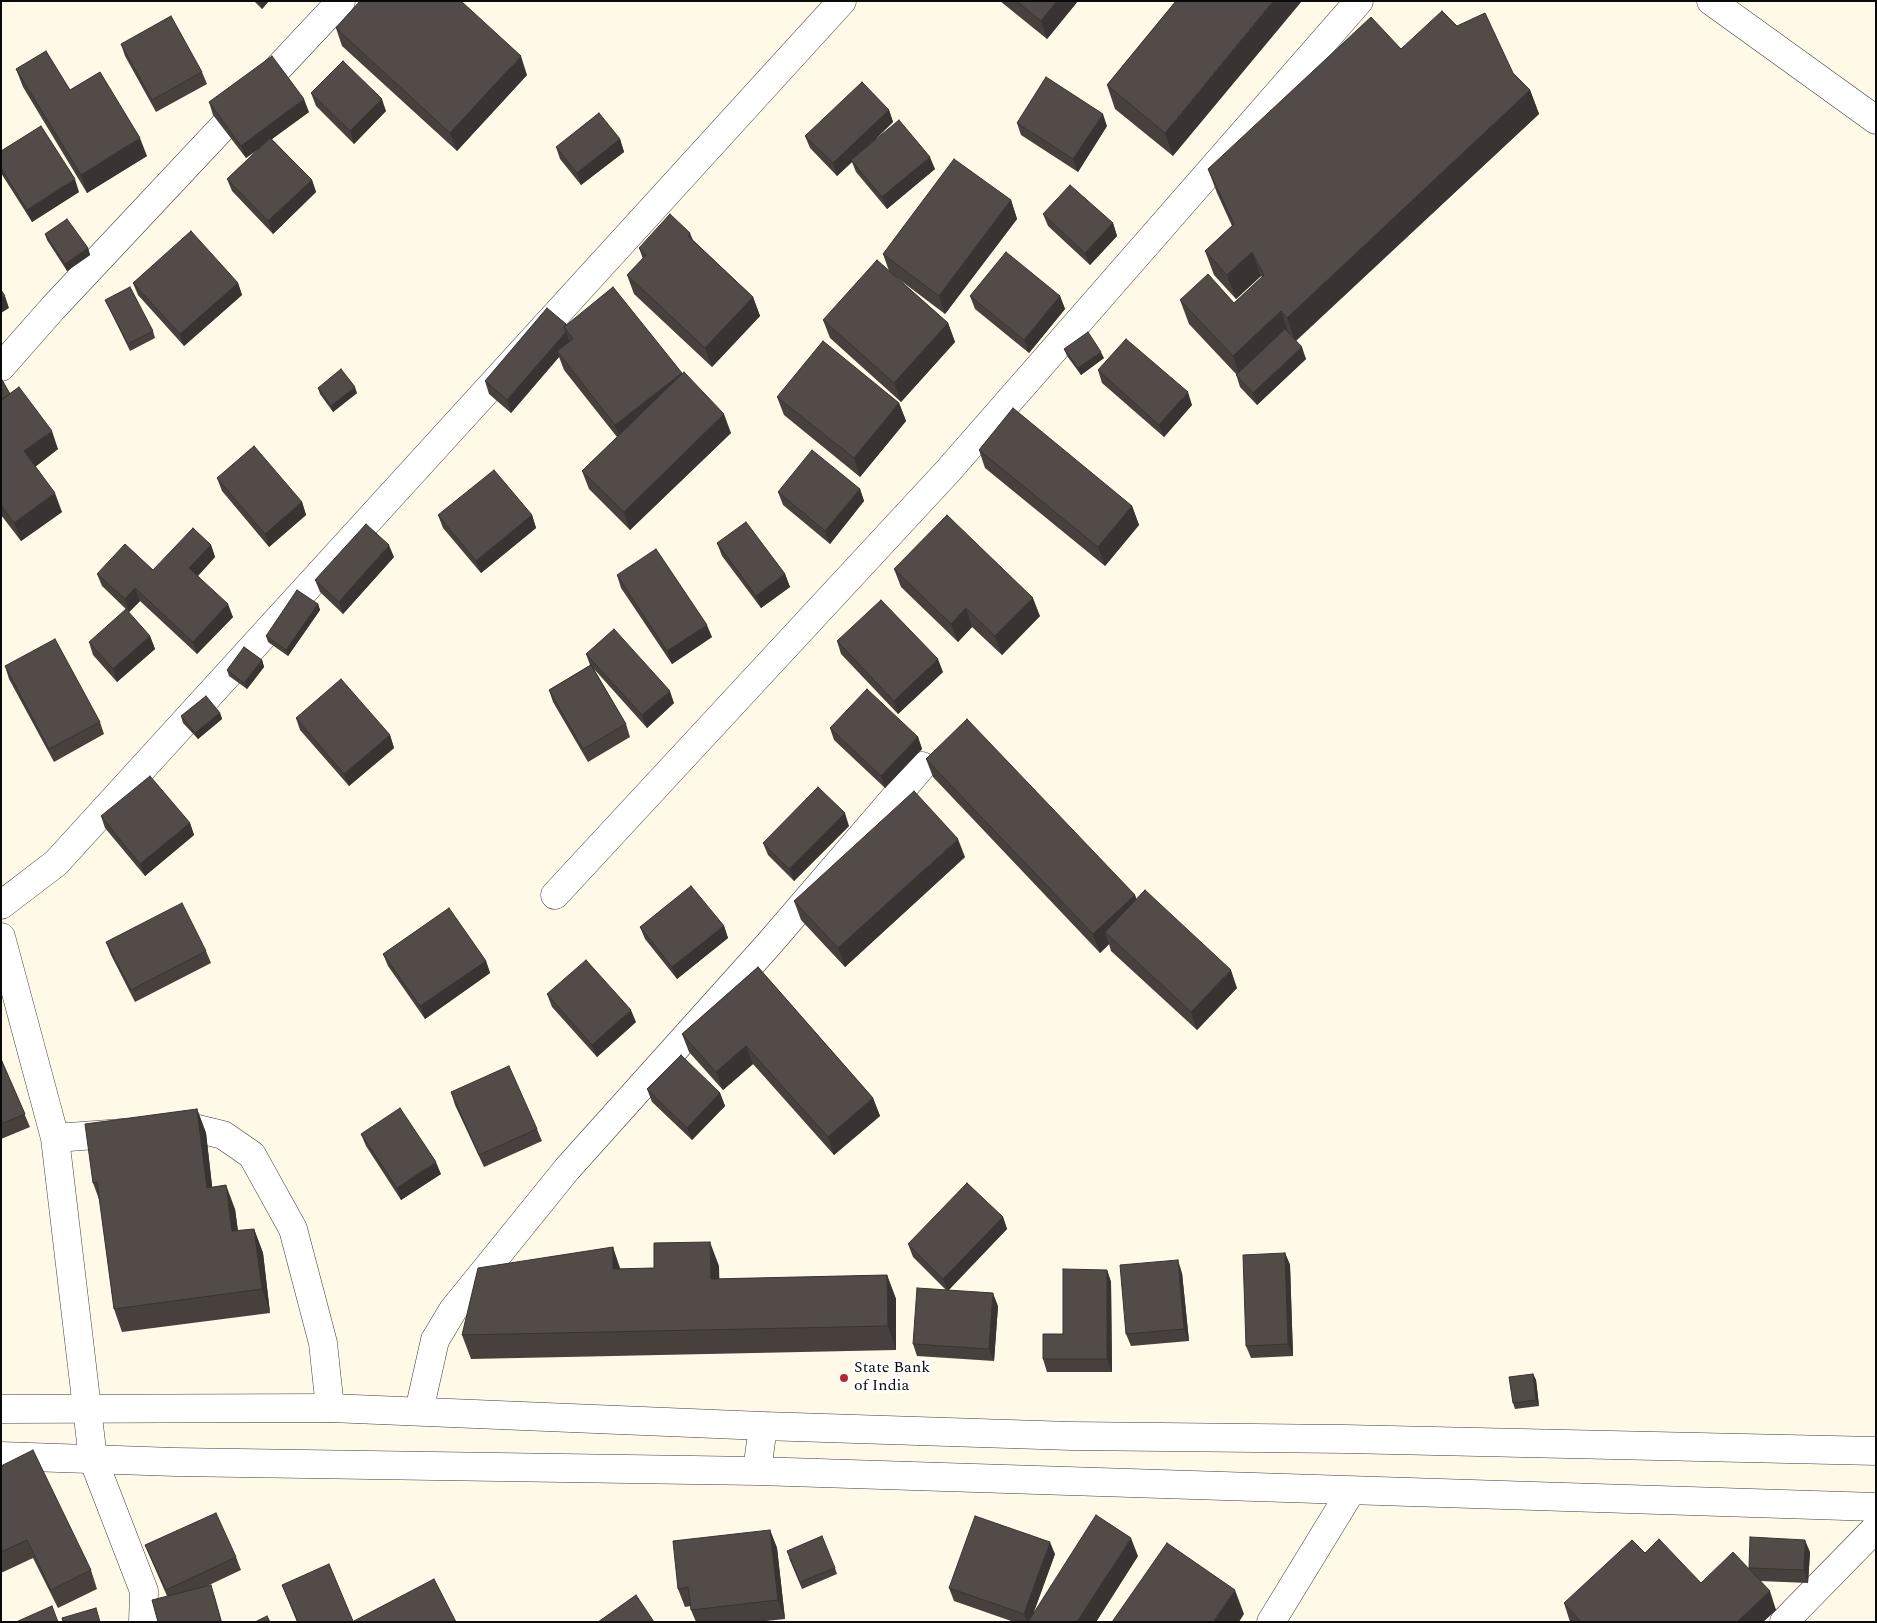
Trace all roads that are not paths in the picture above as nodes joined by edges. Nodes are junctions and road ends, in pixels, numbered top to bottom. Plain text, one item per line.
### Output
1 (341, 1) edge
2 (842, 1) edge
3 (1359, 1) edge
4 (1711, 1) edge
5 (1876, 120) edge
6 (1, 367) edge
7 (922, 766) dead end
8 (555, 895) dead end
9 (1, 905) edge
10 (1, 937) edge
11 (54, 1138) junction
12 (86, 1408) junction
13 (330, 1408) junction
14 (1, 1409) edge
15 (419, 1411) junction
16 (763, 1426) junction
17 (1876, 1451) edge
18 (1, 1456) edge
19 (93, 1459) junction
20 (757, 1471) junction
21 (1350, 1491) junction
22 (1876, 1507) edge
23 (1876, 1528) edge
24 (143, 1622) edge
25 (1271, 1622) edge
26 (1784, 1622) edge

1 - 6 street
2 - 9 street
3 - 8 street
4 - 5 street
7 - 15 street
10 - 11 street
11 - 12 street
11 - 13 street
12 - 13 street
12 - 14 street
12 - 19 street
13 - 15 street
15 - 16 street
16 - 17 street
16 - 20 street
18 - 19 street
19 - 20 street
19 - 24 street
20 - 21 street
21 - 22 street
21 - 25 street
23 - 26 street

